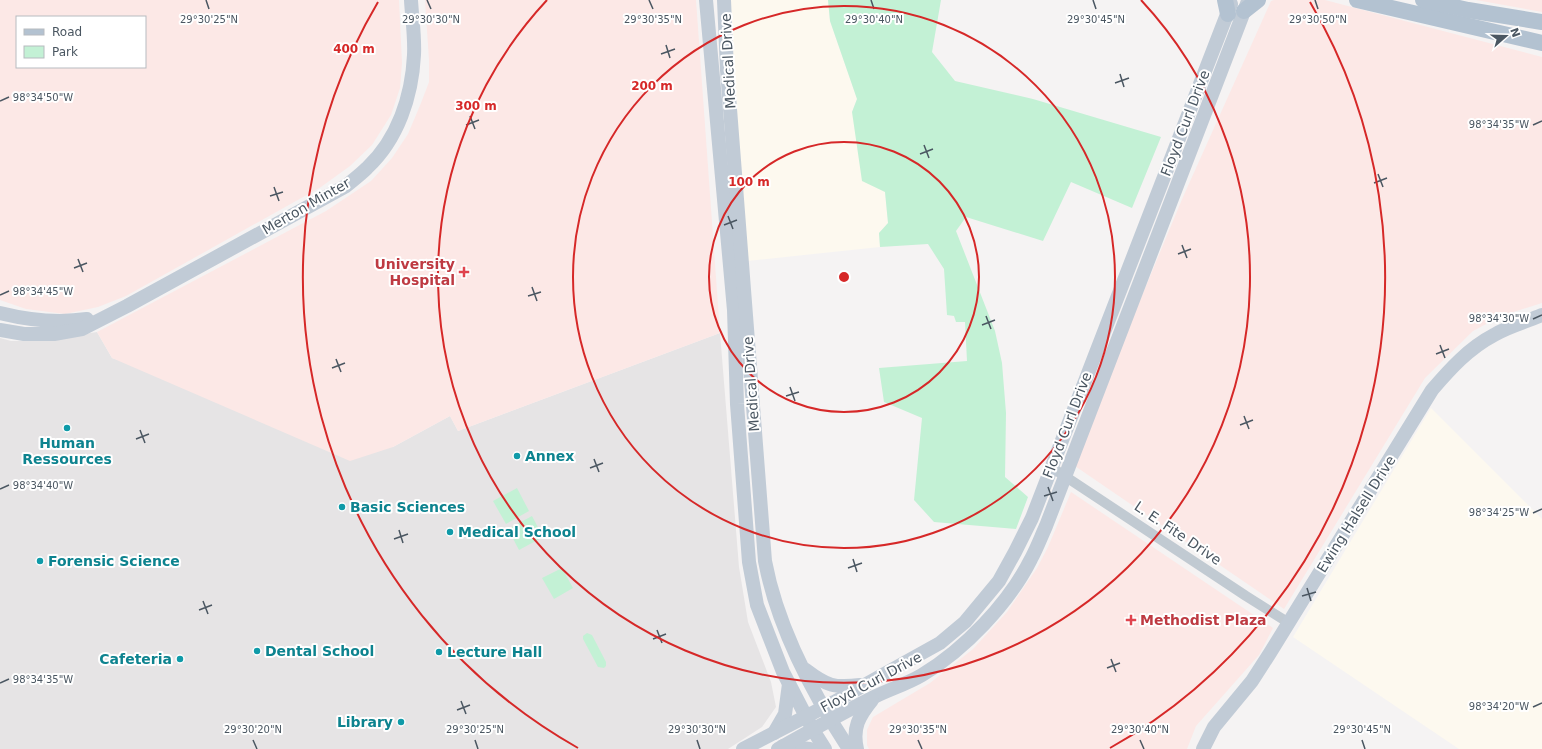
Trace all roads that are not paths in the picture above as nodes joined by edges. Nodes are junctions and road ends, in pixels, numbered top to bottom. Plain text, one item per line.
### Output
1 (411, 0) edge
2 (706, 0) edge
3 (724, 0) edge
4 (1258, 0) edge
5 (1357, 0) edge
6 (1422, 0) edge
7 (1228, 5) edge
8 (1246, 6) edge
9 (1542, 22) edge
10 (1542, 43) edge
11 (0, 313) edge
12 (1542, 315) edge
13 (106, 316) junction
14 (0, 330) edge
15 (756, 457) junction
16 (741, 458) junction
17 (1051, 467) junction
18 (1065, 475) junction
19 (1005, 570) junction
20 (1019, 580) junction
21 (1288, 622) junction
22 (804, 669) junction
23 (789, 684) junction
24 (866, 684) junction
25 (874, 697) junction
26 (823, 707) junction
27 (806, 716) junction
28 (831, 721) junction
29 (813, 730) junction
30 (774, 733) junction
31 (780, 748) edge
32 (743, 749) edge
33 (810, 749) edge
34 (825, 749) edge
35 (849, 749) edge
36 (857, 749) edge
37 (1203, 749) edge

1 - 13 street, Merton Minter
2 - 16 street, Medical Drive
3 - 15 street, Medical Drive
4 - 8 main road
5 - 10 main road
6 - 9 main road
7 - 17 street, Floyd Curl Drive
8 - 18 street, Floyd Curl Drive
11 - 13 street, Merton Minter
12 - 21 street, Ewing Halsell Drive
13 - 14 street, Merton Minter
15 - 16 street
15 - 22 street, Medical Drive
16 - 23 street, Medical Drive
17 - 18 street, L. E. Fite Drive
17 - 19 street, Floyd Curl Drive
18 - 20 street, Floyd Curl Drive
18 - 21 street, L. E. Fite Drive
19 - 20 street
19 - 24 street, Floyd Curl Drive
20 - 25 street, Floyd Curl Drive
21 - 37 street, Ewing Halsell Drive
22 - 24 street
22 - 26 street, Medical Drive
23 - 27 street, Medical Drive
23 - 30 street
24 - 26 street, Floyd Curl Drive
25 - 28 street, Floyd Curl Drive
25 - 36 street
26 - 27 street, Floyd Curl Drive
26 - 28 street, Medical Drive
27 - 29 street, Medical Drive
27 - 30 street, Floyd Curl Drive
28 - 29 street, Floyd Curl Drive
28 - 35 street, Medical Drive
29 - 31 street, Floyd Curl Drive
29 - 34 street, Medical Drive
30 - 32 street, Floyd Curl Drive
31 - 33 street

